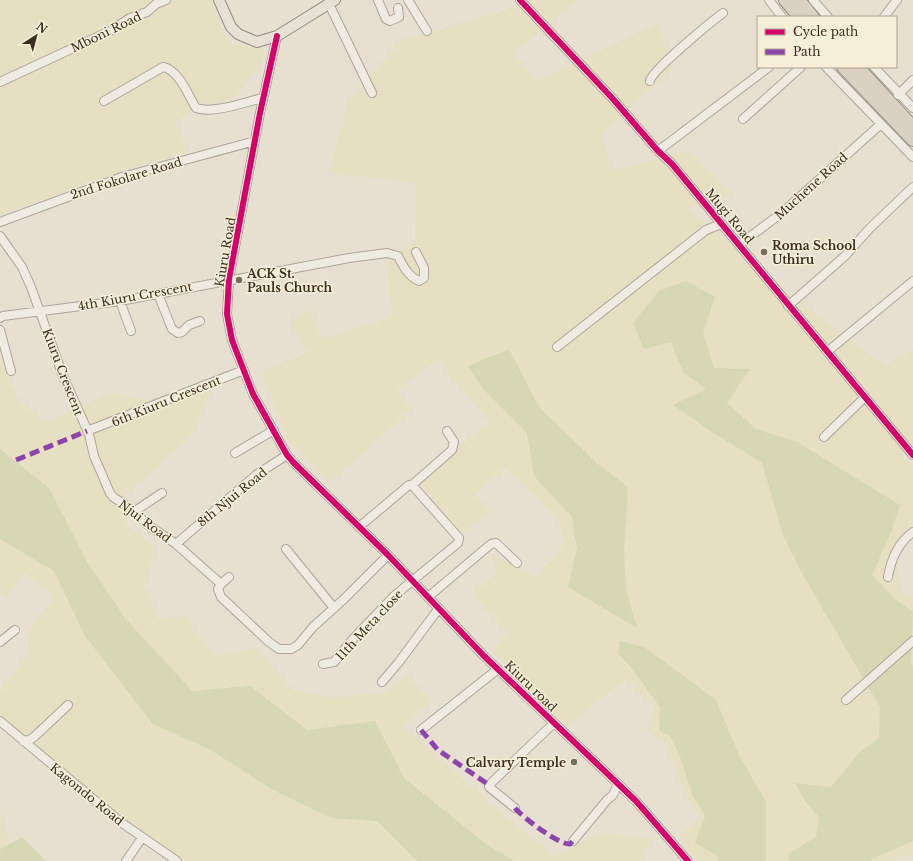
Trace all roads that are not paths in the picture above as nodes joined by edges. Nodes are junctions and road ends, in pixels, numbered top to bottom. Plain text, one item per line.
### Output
1 (166, 0) edge
2 (219, 0) edge
3 (378, 0) edge
4 (408, 0) edge
5 (520, 0) edge
6 (769, 0) edge
7 (786, 0) edge
8 (799, 0) edge
9 (813, 0) edge
10 (897, 0) edge
11 (332, 2) edge
12 (398, 8) dead end
13 (723, 13) dead end
14 (781, 16) edge
15 (799, 16) edge
16 (812, 16) edge
17 (827, 16) edge
18 (885, 16) edge
19 (427, 31) dead end
20 (277, 36) junction
21 (768, 68) edge
22 (800, 68) edge
23 (827, 68) edge
24 (844, 68) edge
25 (859, 68) edge
26 (875, 68) edge
27 (913, 80) edge
28 (650, 81) dead end
29 (0, 82) edge
30 (372, 93) dead end
31 (898, 95) junction
32 (264, 98) junction
33 (104, 101) dead end
34 (913, 108) edge
35 (743, 119) dead end
36 (881, 124) junction
37 (913, 127) edge
38 (913, 140) edge
39 (255, 141) junction
40 (658, 151) junction
41 (913, 158) edge
42 (913, 187) edge
43 (0, 222) edge
44 (721, 224) junction
45 (0, 236) edge
46 (739, 245) junction
47 (416, 252) dead end
48 (229, 280) junction
49 (913, 281) edge
50 (158, 294) junction
51 (120, 301) junction
52 (788, 306) junction
53 (40, 311) junction
54 (0, 318) edge
55 (200, 321) dead end
56 (0, 330) edge
57 (131, 331) dead end
58 (557, 347) dead end
59 (828, 351) junction
60 (244, 370) junction
61 (11, 371) dead end
62 (865, 398) junction
63 (274, 430) junction
64 (88, 431) junction
65 (447, 431) dead end
66 (824, 437) dead end
67 (235, 452) dead end
68 (287, 455) junction
69 (913, 455) edge
70 (412, 485) junction
71 (162, 492) dead end
72 (135, 511) junction
73 (359, 527) junction
74 (913, 532) edge
75 (177, 543) junction
76 (286, 548) dead end
77 (388, 555) junction
78 (517, 563) dead end
79 (228, 577) dead end
80 (888, 577) dead end
81 (412, 580) junction
82 (221, 584) junction
83 (428, 597) junction
84 (334, 608) junction
85 (439, 608) junction
86 (15, 630) dead end
87 (913, 641) edge
88 (0, 642) edge
89 (323, 664) dead end
90 (498, 669) junction
91 (382, 682) dead end
92 (846, 700) dead end
93 (68, 705) dead end
94 (0, 722) edge
95 (554, 723) junction
96 (421, 730) dead end
97 (23, 741) junction
98 (618, 784) junction
99 (515, 808) dead end
100 (142, 838) junction
101 (573, 841) dead end
102 (126, 861) edge
103 (177, 861) edge
104 (688, 861) edge

1 - 29 street, Mboni Road
2 - 20 main road
3 - 12 street
4 - 19 street
5 - 40 street, Mugi Road
6 - 14 street
7 - 15 highway
8 - 16 highway
9 - 17 street
10 - 18 street
11 - 20 main road
11 - 30 street
13 - 28 street
20 - 32 street, Kiuru Road
21 - 40 street
22 - 35 street
23 - 36 street
24 - 38 highway
25 - 37 highway
26 - 31 street
27 - 31 street
31 - 34 street
32 - 33 street
32 - 39 street, Kiuru Road
36 - 41 street
36 - 46 street, Muchene Road
39 - 43 street, 2nd Fokolare Road
39 - 48 street, Kiuru Road
40 - 44 street, Mugi Road
42 - 52 street
44 - 46 street, Mugi Road
44 - 58 street
45 - 53 street, Kiuru Crescent
46 - 52 street, Mugi Road
47 - 48 street, 4th Kiuru Crescent
48 - 50 street, 4th Kiuru Crescent
48 - 60 street, Kiuru Road
49 - 59 street
50 - 51 street, 4th Kiuru Crescent
50 - 55 street
51 - 53 street, 4th Kiuru Crescent
51 - 57 street
52 - 59 street, Mugi Road
53 - 54 street, 4th Kiuru Crescent
53 - 64 street, Kiuru Crescent
56 - 61 street
59 - 62 street, Mugi Road
60 - 63 street, Kiuru Road
60 - 64 street, 6th Kiuru Crescent
62 - 66 street
62 - 69 street, Mugi Road
63 - 67 street
63 - 68 street, Kiuru Road
64 - 72 street, Njui Road
65 - 70 street
68 - 73 street, Kiuru Road
68 - 75 street, 8th Njui Road
70 - 73 street
70 - 81 street, 11th Meta close
71 - 72 street
72 - 75 street, Njui Road
73 - 77 street, Kiuru road
74 - 80 street
75 - 82 street, Njui Road
76 - 84 street
77 - 81 street, Kiuru road
77 - 84 street
78 - 83 street
79 - 82 street
81 - 83 street, Kiuru road
81 - 89 street, 11th Meta close
82 - 84 street
83 - 85 street, Kiuru road
85 - 90 street, Kiuru road
85 - 91 street
86 - 88 street
87 - 92 street
90 - 95 street, Kiuru road
90 - 96 street
93 - 97 street
94 - 97 street, Kagondo Road
95 - 98 street, Kiuru road
95 - 99 street
97 - 100 street, Kagondo Road
98 - 101 street
98 - 104 street, Kiuru road
100 - 102 street
100 - 103 street, Kagondo Road

